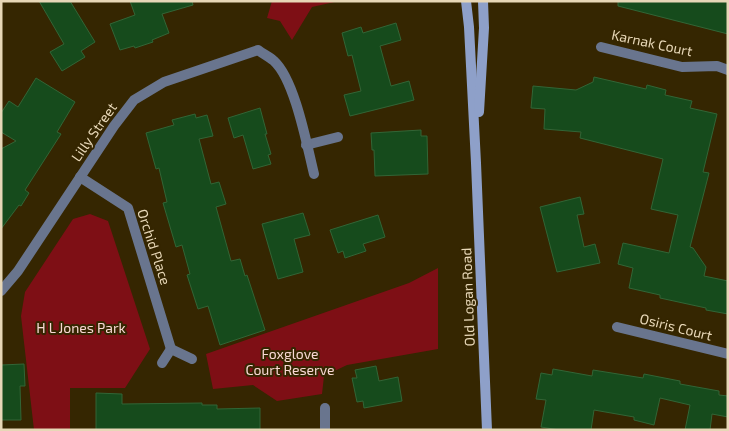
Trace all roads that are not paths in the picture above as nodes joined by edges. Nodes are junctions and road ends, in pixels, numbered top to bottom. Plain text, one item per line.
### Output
1 (466, 1) edge
2 (483, 1) edge
3 (600, 47) dead end
4 (728, 70) edge
5 (338, 137) dead end
6 (306, 145) junction
7 (476, 163) junction
8 (314, 174) dead end
9 (80, 177) junction
10 (1, 291) edge
11 (617, 327) dead end
12 (171, 349) junction
13 (728, 354) edge
14 (192, 359) dead end
15 (162, 364) dead end
16 (325, 408) dead end
17 (325, 430) edge
18 (487, 430) edge

1 - 7 main road, Old Logan Road
2 - 7 main road, Old Logan Road
3 - 4 street, Karnak Court
5 - 6 street
6 - 8 street
6 - 9 street, Lilly Street
7 - 18 main road, Old Logan Road
9 - 10 street, Lilly Street
9 - 12 street, Orchid Place
11 - 13 street, Osiris Court
12 - 14 street
12 - 15 street
16 - 17 street

